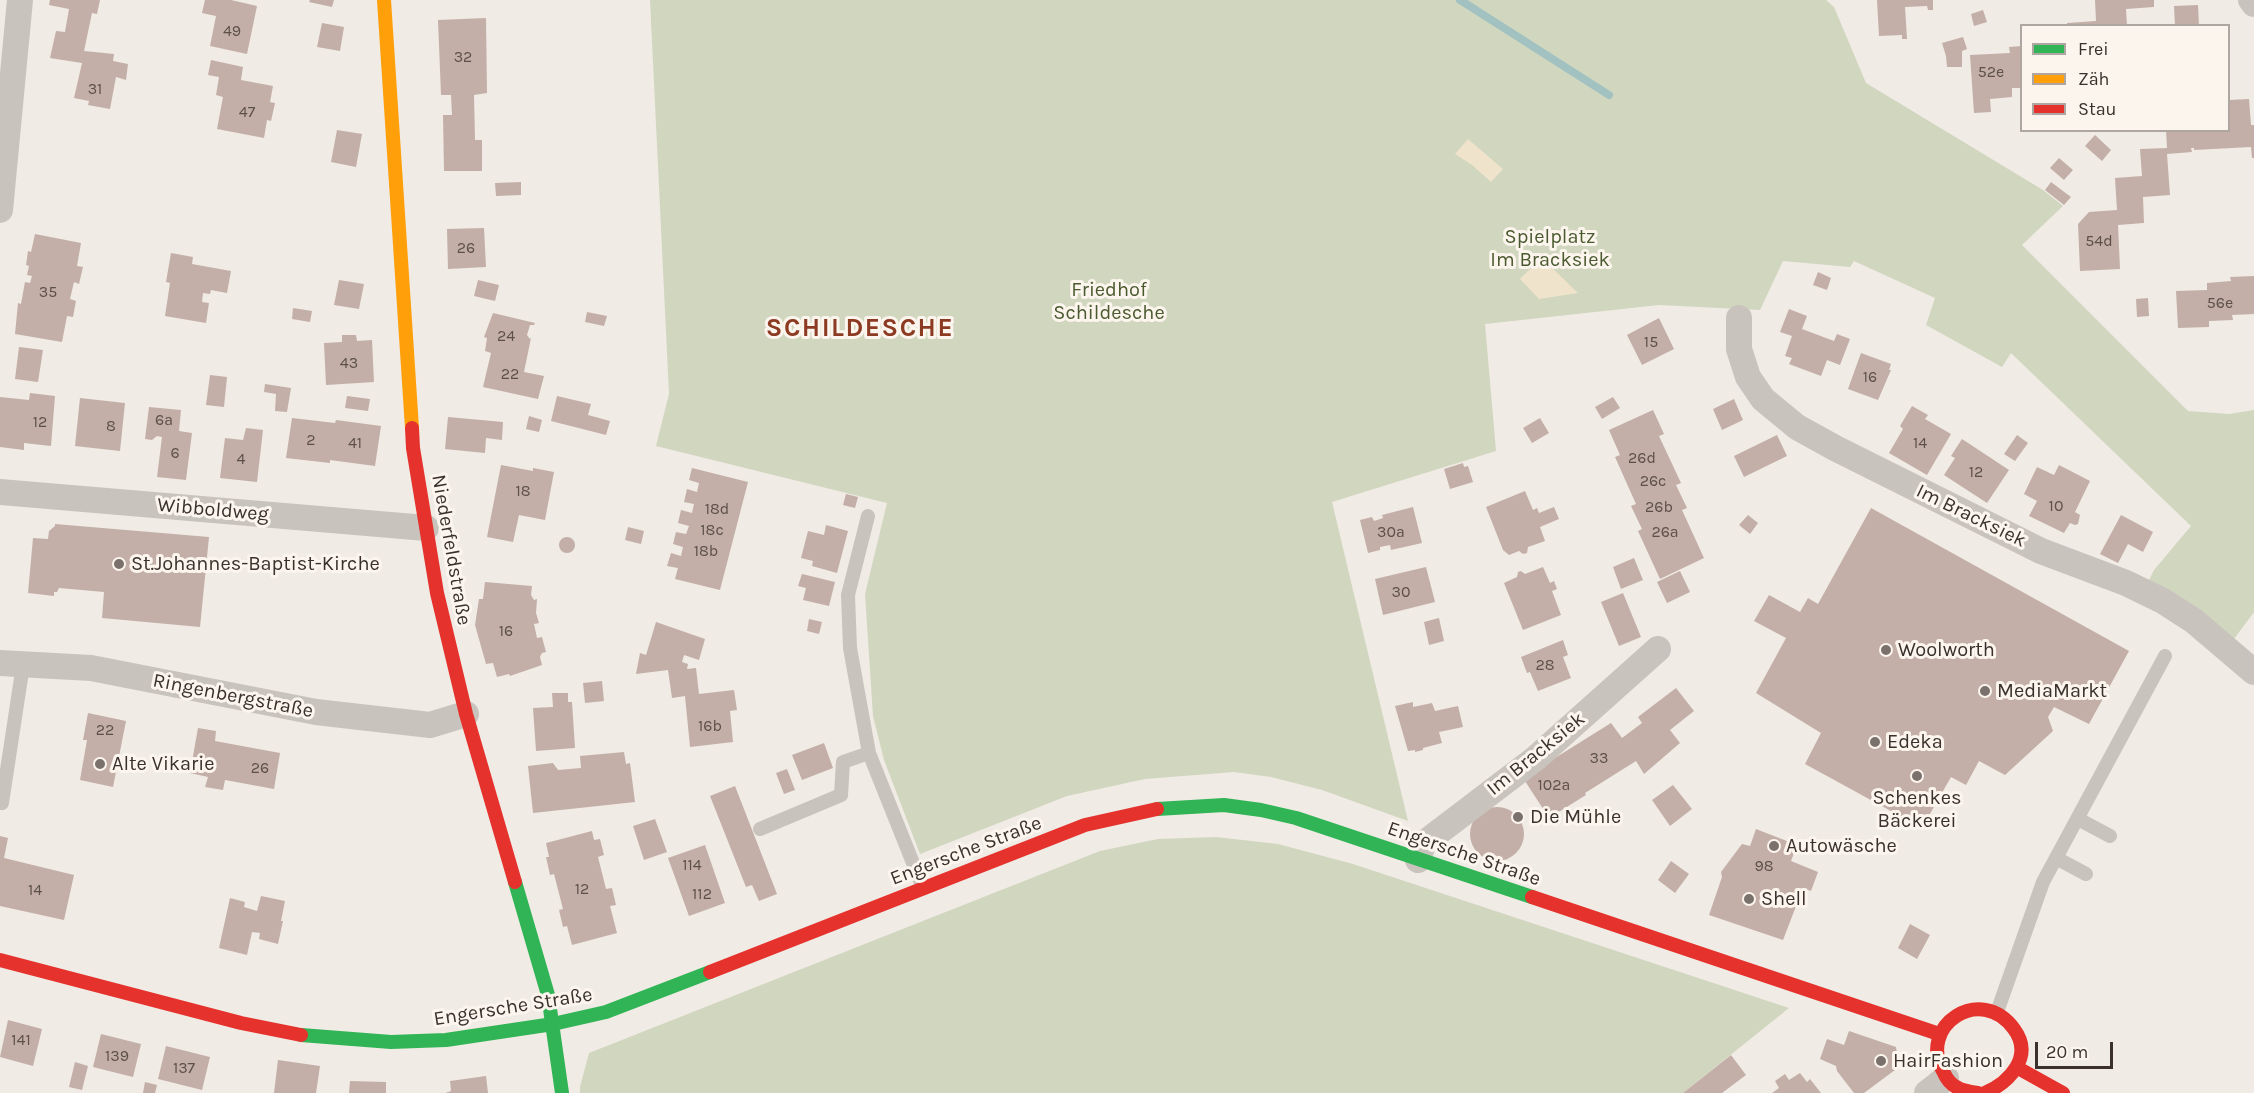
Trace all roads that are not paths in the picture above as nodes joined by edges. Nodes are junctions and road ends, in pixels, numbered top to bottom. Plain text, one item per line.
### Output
1 (21, 0) edge
2 (384, 0) edge
3 (2251, 0) edge
4 (2254, 4) edge
5 (0, 210) edge
6 (1739, 318) dead end
7 (0, 492) edge
8 (868, 516) dead end
9 (426, 528) junction
10 (1658, 649) dead end
11 (2165, 656) dead end
12 (11, 664) edge
13 (2254, 672) edge
14 (466, 714) junction
15 (869, 753) junction
16 (2, 803) dead end
17 (2078, 819) junction
18 (760, 829) dead end
19 (2110, 836) dead end
20 (2056, 858) junction
21 (1418, 860) junction
22 (2086, 874) dead end
23 (922, 888) junction
24 (0, 960) edge
25 (1997, 1012) junction
26 (553, 1024) junction
27 (1939, 1034) junction
28 (2018, 1068) junction
29 (1936, 1085) edge
30 (562, 1093) edge
31 (1978, 1093) edge
32 (1985, 1093) edge
33 (2063, 1093) edge

1 - 5 street
2 - 9 main road, Niederfeldstraße
3 - 4 street
6 - 13 street, Im Bracksiek
7 - 9 street, Wibboldweg
8 - 15 lane
9 - 14 main road, Niederfeldstraße
10 - 21 street, Im Bracksiek
11 - 17 lane
12 - 14 street, Ringenbergstraße
12 - 16 lane
14 - 26 main road, Niederfeldstraße
15 - 18 lane
15 - 23 lane
17 - 19 lane
17 - 20 lane
20 - 22 lane
20 - 25 lane
21 - 23 main road, Engersche Straße
21 - 27 main road, Engersche Straße
23 - 26 main road, Engersche Straße
24 - 26 main road, Engersche Straße
25 - 27 main road
25 - 28 main road
26 - 30 main road, Niederfeldstraße
27 - 29 main road
28 - 32 main road
28 - 33 main road
29 - 31 main road

